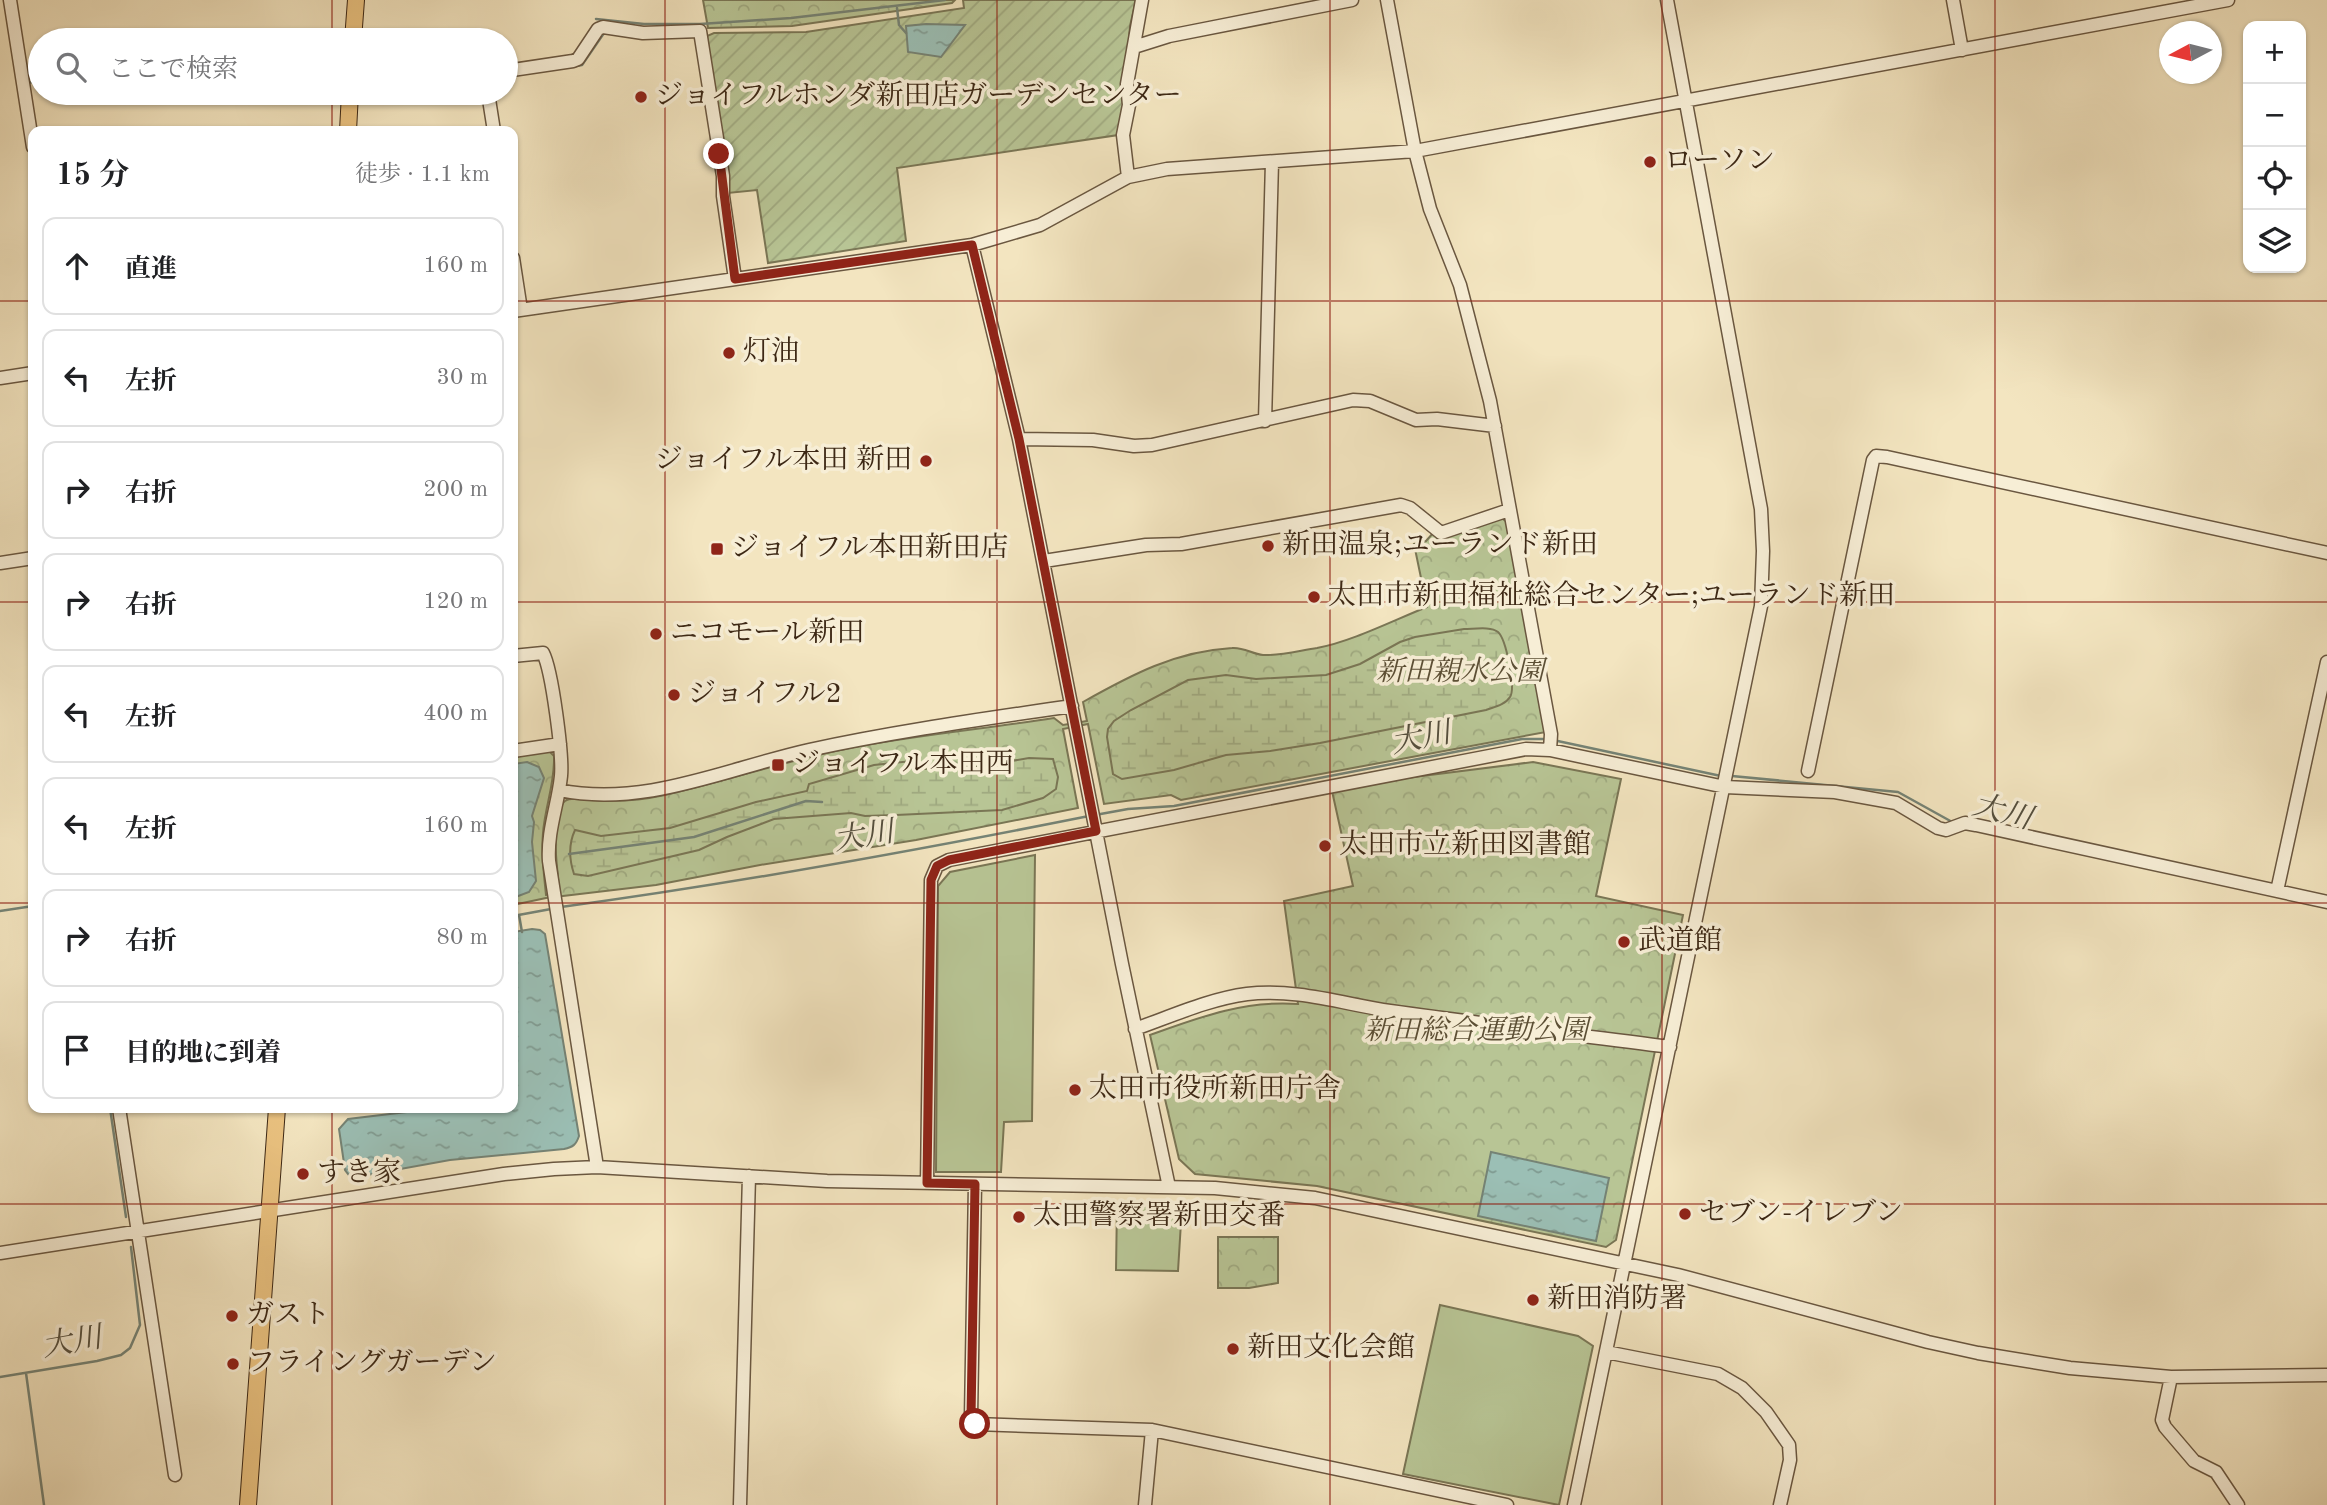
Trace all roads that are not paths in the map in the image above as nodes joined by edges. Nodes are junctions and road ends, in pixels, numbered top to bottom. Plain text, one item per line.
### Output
1 (356, 0) edge
2 (1142, 0) edge
3 (1352, 0) edge
4 (1387, 0) edge
5 (1667, 0) edge
6 (1953, 0) edge
7 (2228, 0) edge
8 (9, 1) edge
9 (354, 28) edge
10 (1134, 47) junction
11 (1962, 50) junction
12 (518, 69) edge
13 (1686, 101) junction
14 (349, 105) edge
15 (490, 105) edge
16 (30, 126) edge
17 (348, 126) edge
18 (493, 126) edge
19 (1415, 151) junction
20 (1272, 162) junction
21 (1128, 177) junction
22 (972, 245) junction
23 (735, 279) junction
24 (518, 310) edge
25 (28, 374) edge
26 (0, 378) edge
27 (1265, 421) junction
28 (1494, 426) junction
29 (1019, 439) junction
30 (1509, 510) junction
31 (2327, 553) edge
32 (28, 559) edge
33 (1044, 561) junction
34 (0, 563) edge
35 (518, 655) edge
36 (2327, 662) edge
37 (1072, 706) junction
38 (560, 744) junction
39 (518, 750) edge
40 (1550, 750) junction
41 (1808, 771) dead end
42 (1727, 779) junction
43 (559, 790) junction
44 (1095, 827) junction
45 (2277, 891) junction
46 (2327, 902) edge
47 (1135, 1029) junction
48 (1670, 1047) junction
49 (120, 1113) edge
50 (277, 1113) edge
51 (597, 1167) junction
52 (748, 1176) junction
53 (927, 1183) junction
54 (975, 1184) junction
55 (1169, 1187) junction
56 (271, 1210) junction
57 (137, 1232) junction
58 (0, 1253) edge
59 (1625, 1264) junction
60 (1606, 1352) junction
61 (2327, 1375) edge
62 (2171, 1377) junction
63 (1152, 1430) junction
64 (174, 1475) dead end
65 (248, 1505) edge
66 (740, 1505) edge
67 (1145, 1505) edge
68 (1507, 1505) edge
69 (1574, 1505) edge
70 (1780, 1505) edge
71 (2238, 1505) edge

1 - 9 main road
2 - 10 street
3 - 10 street
4 - 19 street
5 - 13 street
6 - 11 street
7 - 11 street
8 - 16 street
10 - 21 street
11 - 13 street
12 - 23 street
13 - 19 street
13 - 42 street
14 - 17 main road
15 - 18 street
19 - 20 street
19 - 28 street
20 - 21 street
20 - 27 street
21 - 22 street
22 - 23 street
22 - 29 street
23 - 24 street
25 - 26 street
27 - 28 street
27 - 29 street
28 - 30 street
29 - 33 street
30 - 33 street
30 - 40 street
31 - 41 street
32 - 34 street
33 - 37 street
35 - 38 street
36 - 45 street
37 - 43 street
37 - 44 street
38 - 39 street
38 - 43 street
40 - 42 street
40 - 44 street
42 - 45 street
42 - 48 street
43 - 51 street
44 - 47 street
44 - 53 street
45 - 46 street
47 - 48 street
47 - 55 street
48 - 59 street
49 - 57 street
50 - 56 main road
51 - 52 street
51 - 56 street
52 - 53 street
52 - 66 street
53 - 54 street
54 - 55 street
54 - 63 street
55 - 59 street
56 - 57 street
56 - 65 main road
57 - 58 street
57 - 64 street
59 - 60 street
59 - 62 street
60 - 69 street
60 - 70 street
61 - 62 street
62 - 71 street
63 - 67 street
63 - 68 street

